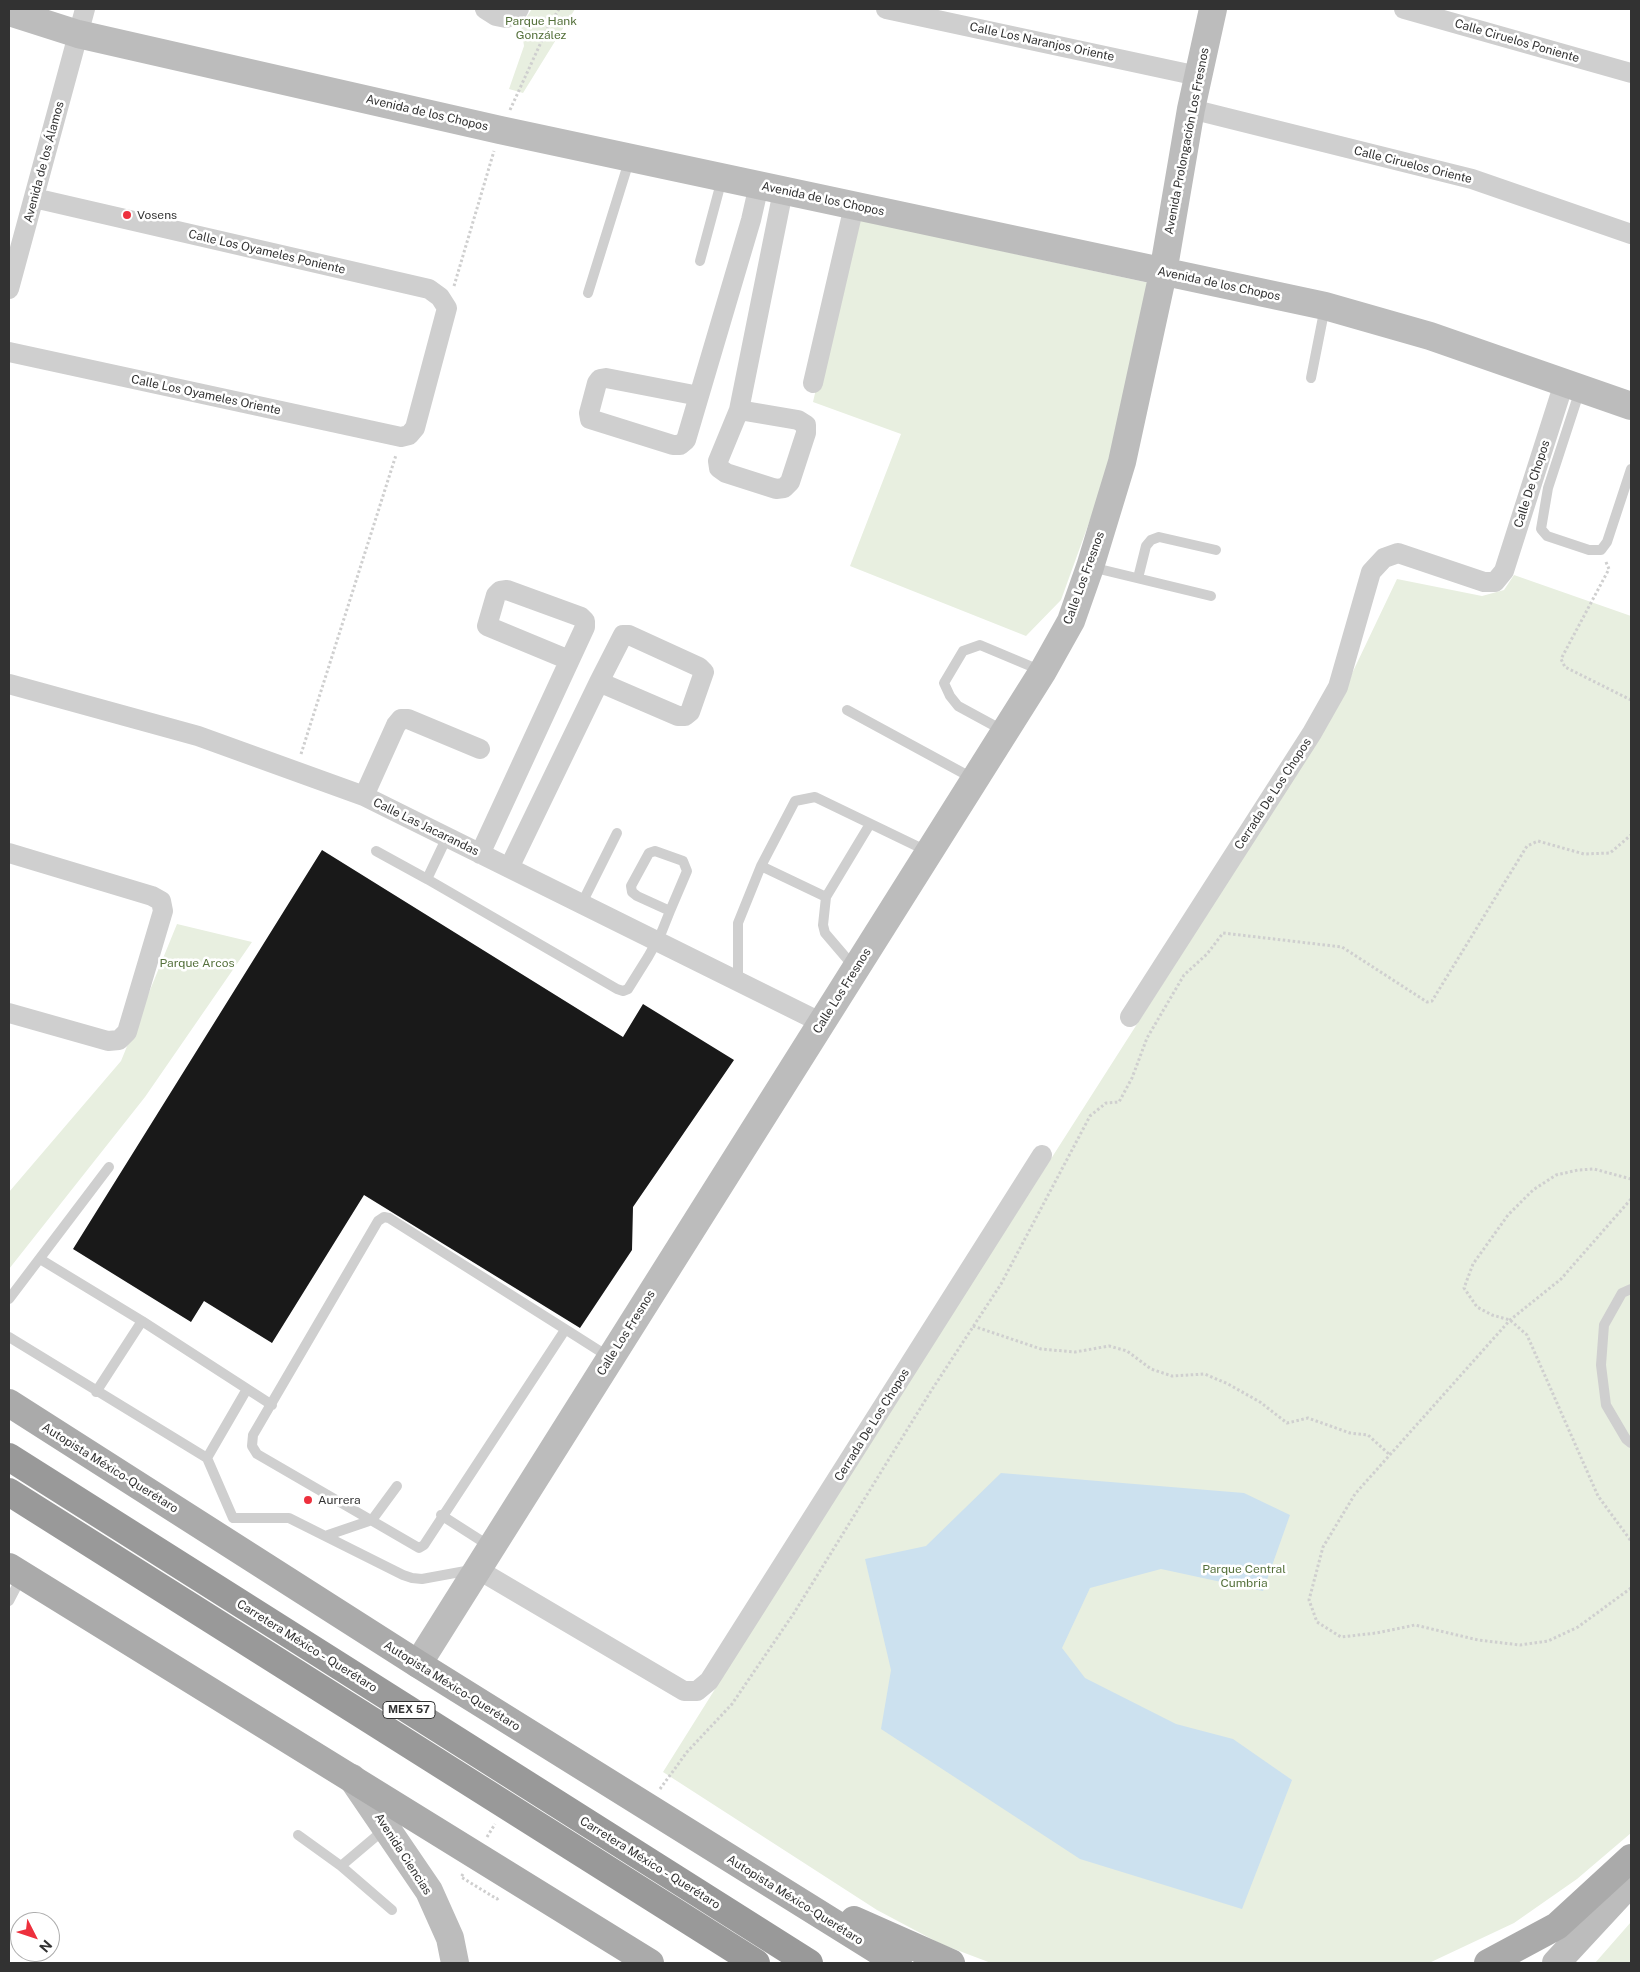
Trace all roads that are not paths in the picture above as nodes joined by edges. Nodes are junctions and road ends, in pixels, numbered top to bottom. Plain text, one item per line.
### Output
1 (485, 9) edge
2 (519, 9) edge
3 (886, 9) edge
4 (1213, 9) edge
5 (1404, 9) edge
6 (9, 12) edge
7 (1433, 13) edge
8 (82, 21) edge
9 (1630, 69) edge
10 (1198, 76) junction
11 (1192, 109) junction
12 (630, 157) junction
13 (722, 178) junction
14 (771, 188) junction
15 (34, 198) junction
16 (854, 206) junction
17 (1631, 234) edge
18 (700, 262) dead end
19 (1162, 272) junction
20 (9, 289) edge
21 (588, 292) dead end
22 (1325, 306) junction
23 (12, 353) edge
24 (1311, 378) dead end
25 (813, 383) dead end
26 (1572, 386) junction
27 (699, 396) junction
28 (1631, 406) edge
29 (739, 410) junction
30 (398, 437) joint
31 (1631, 469) edge
32 (1216, 550) dead end
33 (1384, 558) joint
34 (1090, 567) junction
35 (1138, 578) junction
36 (1211, 596) dead end
37 (569, 660) junction
38 (1043, 671) junction
39 (599, 682) junction
40 (9, 684) edge
41 (847, 710) dead end
42 (1005, 731) junction
43 (480, 749) dead end
44 (975, 780) junction
45 (364, 796) junction
46 (870, 824) junction
47 (617, 833) dead end
48 (447, 837) junction
49 (376, 851) dead end
50 (9, 852) edge
51 (929, 852) junction
52 (480, 854) junction
53 (761, 866) junction
54 (509, 868) junction
55 (426, 879) junction
56 (826, 897) junction
57 (582, 903) junction
58 (670, 911) junction
59 (657, 941) junction
60 (856, 968) junction
61 (738, 981) junction
62 (9, 1013) edge
63 (1130, 1017) dead end
64 (822, 1022) junction
65 (1042, 1156) dead end
66 (109, 1167) dead end
67 (40, 1259) junction
68 (1631, 1289) edge
69 (9, 1299) edge
70 (142, 1321) junction
71 (565, 1330) junction
72 (9, 1337) edge
73 (610, 1358) junction
74 (247, 1390) junction
75 (96, 1392) junction
76 (9, 1403) edge
77 (272, 1405) junction
78 (1631, 1443) edge
79 (9, 1457) edge
80 (207, 1458) junction
81 (397, 1486) dead end
82 (9, 1492) edge
83 (441, 1515) junction
84 (372, 1520) junction
85 (227, 1528) junction
86 (328, 1535) junction
87 (484, 1558) junction
88 (16, 1571) edge
89 (9, 1601) edge
90 (418, 1664) junction
91 (351, 1777) junction
92 (386, 1828) junction
93 (298, 1835) dead end
94 (1631, 1858) edge
95 (341, 1866) junction
96 (752, 1874) junction
97 (1631, 1882) edge
98 (392, 1910) dead end
99 (455, 1963) edge
100 (650, 1963) edge
101 (756, 1963) edge
102 (809, 1963) edge
103 (898, 1963) edge
104 (951, 1963) edge
105 (1488, 1963) edge
106 (1556, 1963) edge

1 - 2 street
3 - 10 street, Calle Los Naranjos Oriente
4 - 10 street, Avenida Prolongación Los Fresnos
5 - 7 street, Calle Ciruelos Poniente
6 - 8 street, Avenida de los Chopos
7 - 9 street, Calle Ciruelos Poniente
8 - 12 street, Avenida de los Chopos
8 - 15 street, Avenida de los Álamos
10 - 11 street, Avenida Prolongación Los Fresnos
11 - 17 street, Calle Ciruelos Oriente
11 - 19 street, Avenida Prolongación Los Fresnos
12 - 13 street, Avenida de los Chopos
12 - 21 lane
13 - 14 street, Avenida de los Chopos
13 - 18 lane
14 - 16 street, Avenida de los Chopos
14 - 27 street
14 - 29 street
15 - 20 street, Avenida de los Álamos
15 - 30 street, Calle Los Oyameles Poniente
16 - 19 street, Avenida de los Chopos
16 - 25 street
19 - 22 street, Avenida de los Chopos
19 - 34 street, Calle Los Fresnos
22 - 24 lane
22 - 26 street, Avenida de los Chopos
23 - 30 street, Calle Los Oyameles Oriente
26 - 28 street, Avenida de los Chopos
26 - 31 lane
26 - 33 street, Calle De Chopos
27 - 27 street
29 - 29 street
32 - 35 lane
33 - 63 street, Cerrada De Los Chopos
34 - 35 lane
34 - 38 street, Calle Los Fresnos
35 - 36 lane
37 - 37 street
37 - 52 street
38 - 42 street, Calle Los Fresnos
38 - 42 lane
39 - 39 street
39 - 54 street
40 - 45 street, Calle Las Jacarandas
41 - 44 lane
42 - 44 street, Calle Los Fresnos
43 - 45 street
44 - 51 street, Calle Los Fresnos
45 - 48 street, Calle Las Jacarandas
46 - 51 lane
46 - 53 lane
46 - 56 lane
47 - 57 lane
48 - 52 street, Calle Las Jacarandas
48 - 55 lane
49 - 55 lane
50 - 62 street
51 - 60 street, Calle Los Fresnos
52 - 54 street, Calle Las Jacarandas
53 - 56 lane
53 - 61 lane
54 - 57 street, Calle Las Jacarandas
55 - 59 lane
56 - 60 lane
57 - 59 street, Calle Las Jacarandas
58 - 58 lane
58 - 59 lane
59 - 61 street, Calle Las Jacarandas
60 - 64 street, Calle Los Fresnos
61 - 64 street, Calle Las Jacarandas
64 - 73 street, Calle Los Fresnos
65 - 87 street, Cerrada De Los Chopos
66 - 67 lane
67 - 69 lane
67 - 70 lane
68 - 78 lane
70 - 74 lane
70 - 75 lane
71 - 73 lane
71 - 77 lane
71 - 83 lane
72 - 75 lane
73 - 87 street, Calle Los Fresnos
74 - 77 lane
74 - 80 lane
75 - 80 lane
76 - 85 main road, Autopista México-Querétaro
77 - 84 lane
79 - 102 highway, Carretera México - Querétaro / MEX 57
80 - 85 lane
81 - 84 lane
82 - 101 highway, MEX 57
83 - 84 lane
83 - 87 lane
84 - 86 lane
85 - 86 lane
85 - 90 main road, Autopista México-Querétaro
86 - 87 lane
87 - 90 street, Calle Los Fresnos
88 - 89 lane
88 - 91 main road
90 - 96 main road, Autopista México-Querétaro
91 - 92 street, Avenida Ciencias
91 - 100 main road
92 - 95 lane
92 - 99 street, Avenida Ciencias
93 - 95 lane
94 - 105 main road
95 - 98 lane
96 - 103 main road, Autopista México-Querétaro
96 - 104 main road
97 - 106 street

